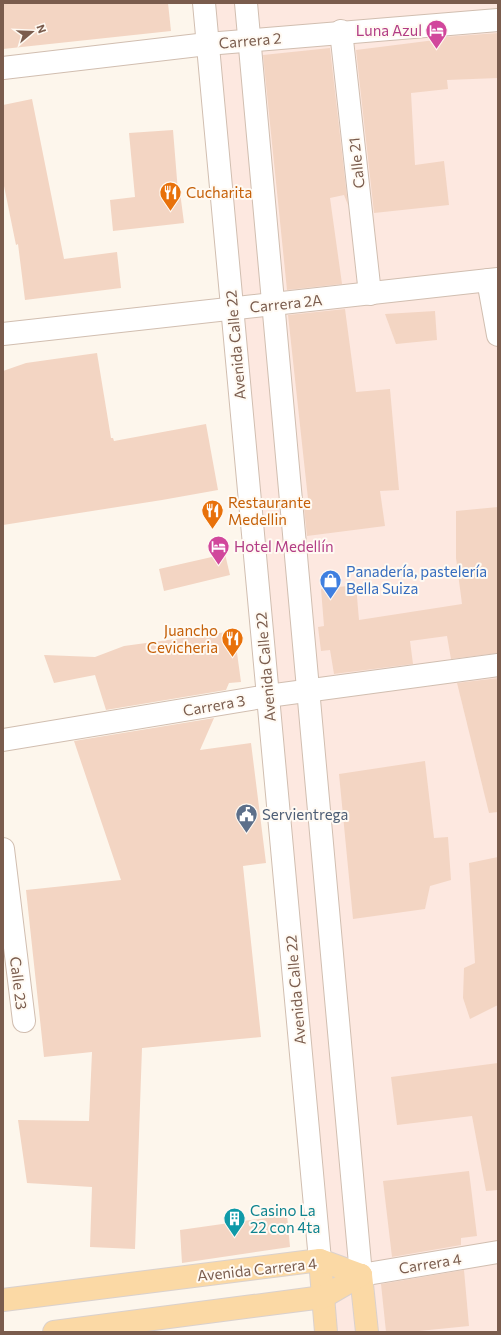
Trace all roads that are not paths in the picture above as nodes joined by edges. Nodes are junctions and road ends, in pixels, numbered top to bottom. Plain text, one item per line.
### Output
1 (204, 3) edge
2 (246, 3) edge
3 (498, 20) edge
4 (341, 31) junction
5 (249, 40) junction
6 (207, 44) junction
7 (3, 68) edge
8 (493, 279) edge
9 (370, 294) junction
10 (273, 305) junction
11 (232, 310) junction
12 (3, 334) edge
13 (498, 335) edge
14 (498, 665) edge
15 (308, 690) junction
16 (268, 696) junction
17 (3, 740) edge
18 (3, 849) edge
19 (24, 1021) dead end
20 (498, 1252) edge
21 (320, 1260) junction
22 (361, 1275) junction
23 (323, 1297) junction
24 (3, 1300) edge
25 (54, 1332) edge
26 (326, 1332) edge
27 (367, 1332) edge

1 - 6 street, Avenida Calle 22
2 - 5 street
3 - 4 street, Carrera 2
4 - 5 street, Carrera 2
4 - 9 street, Calle 21
5 - 6 street, Carrera 2
5 - 10 street
6 - 7 street, Carrera 2
6 - 11 street, Avenida Calle 22
8 - 9 street, Carrera 2A
8 - 13 street
9 - 10 street, Carrera 2A
10 - 11 street, Carrera 2A
10 - 15 street
11 - 12 street, Carrera 2A
11 - 16 street, Avenida Calle 22
14 - 15 street, Carrera 3
15 - 16 street, Carrera 3
15 - 22 street
16 - 17 street, Carrera 3
16 - 21 street, Avenida Calle 22
18 - 19 street, Calle 23
20 - 22 street, Carrera 4
21 - 22 main road, Avenida Carrera 4
21 - 23 main road, Avenida Calle 22
21 - 24 main road, Avenida Carrera 4
22 - 23 main road
22 - 27 main road
23 - 25 main road
23 - 26 main road, Avenida Calle 22

